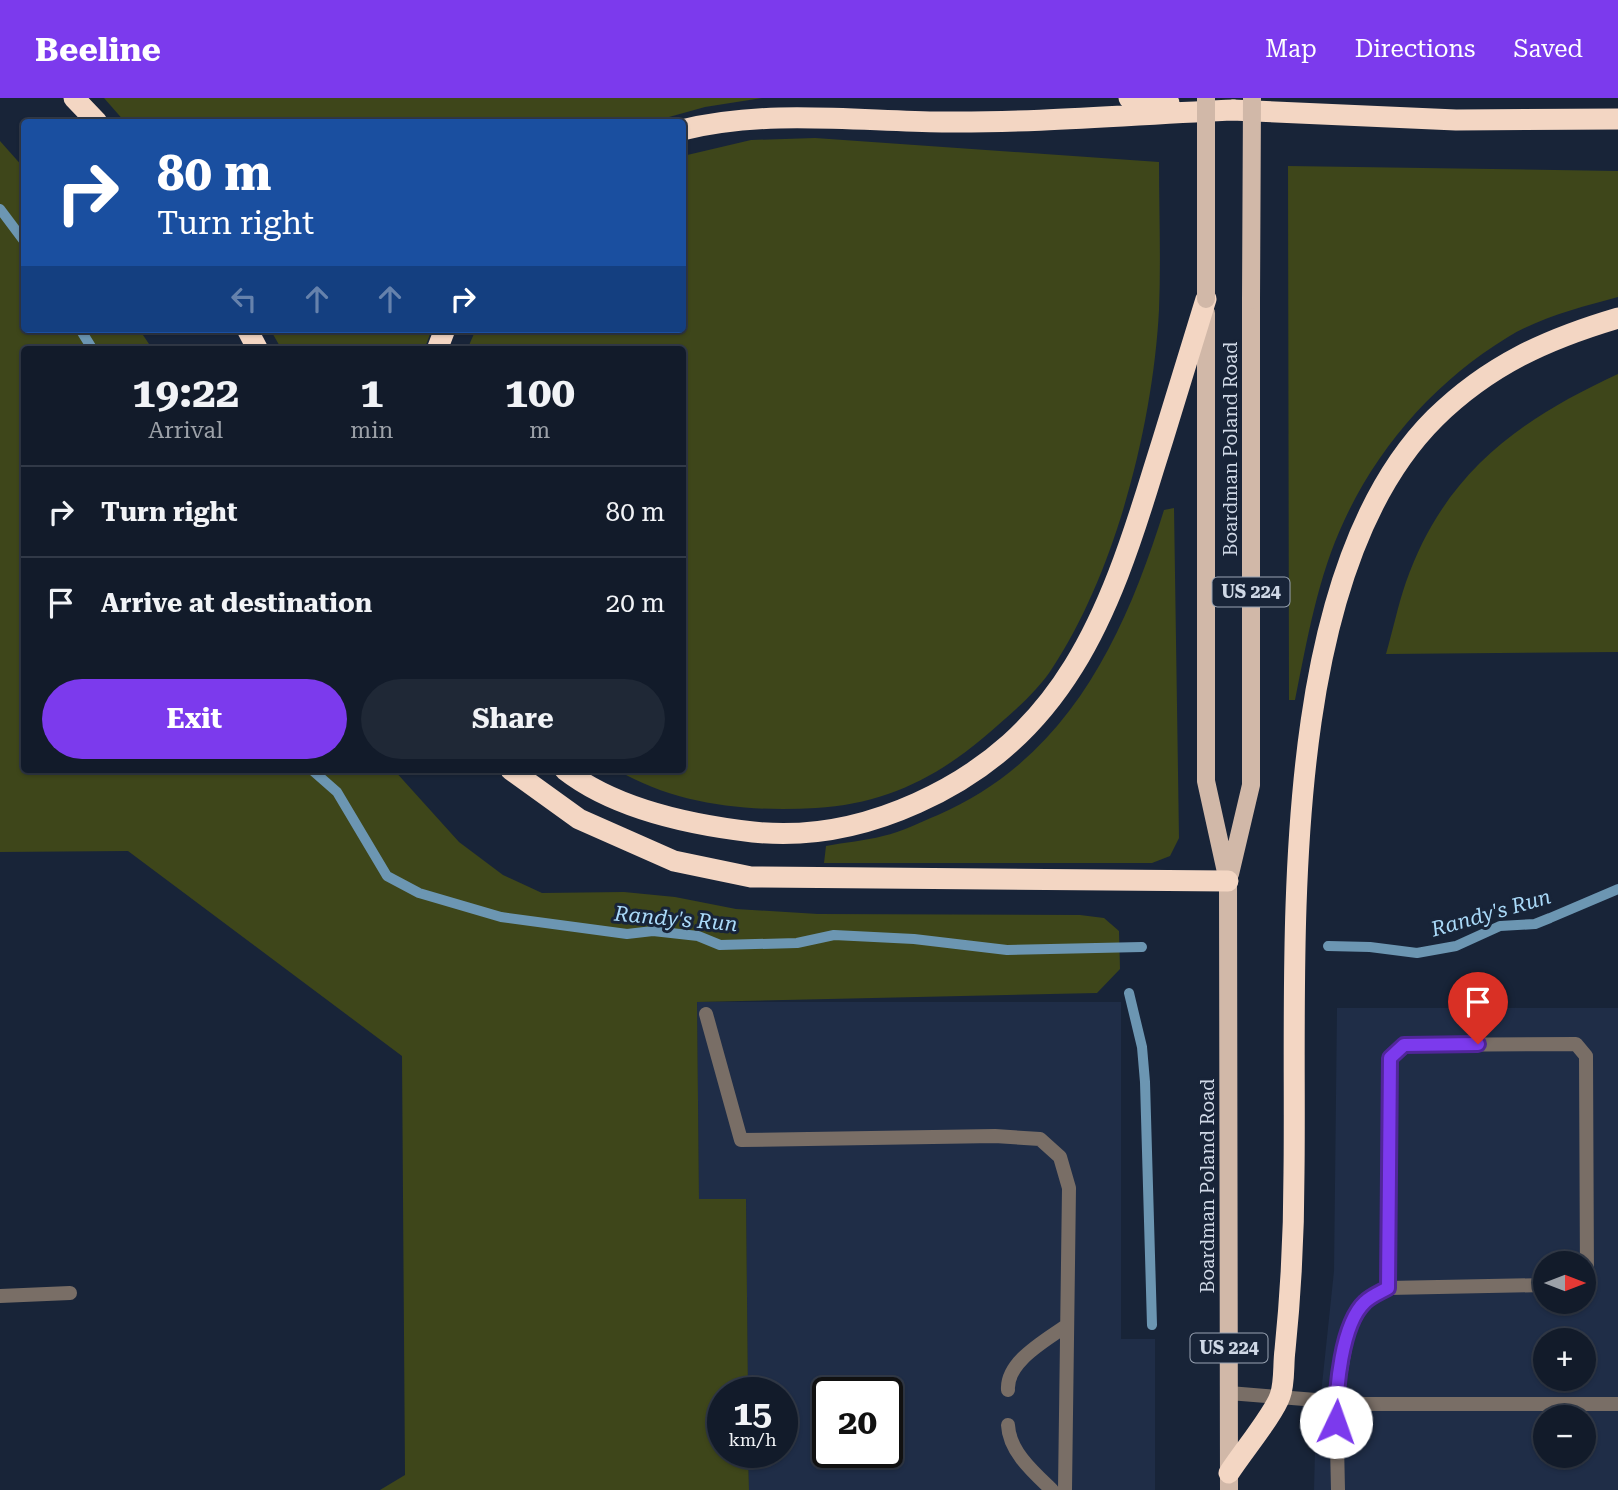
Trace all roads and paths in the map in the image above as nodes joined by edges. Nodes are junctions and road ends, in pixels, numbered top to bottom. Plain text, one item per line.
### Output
1 (74, 98) edge
2 (1129, 98) edge
3 (1206, 98) edge
4 (1243, 104) edge
5 (94, 119) edge
6 (1618, 119) edge
7 (686, 129) edge
8 (1206, 299) junction
9 (1618, 318) edge
10 (516, 773) edge
11 (570, 773) edge
12 (1228, 881) junction
13 (706, 1014) dead end
14 (1587, 1251) edge
15 (1533, 1285) edge
16 (1388, 1288) junction
17 (70, 1293) dead end
18 (0, 1296) edge
19 (1067, 1325) junction
20 (1008, 1390) dead end
21 (1229, 1393) junction
22 (1280, 1396) junction
23 (1336, 1399) junction
24 (1618, 1404) edge
25 (1008, 1424) dead end
26 (1229, 1481) edge
27 (1052, 1490) edge
28 (1065, 1490) edge
29 (1338, 1490) edge

1 - 5 highway
2 - 4 highway
3 - 8 main road, Boardman Poland Road / US 224, bridge
4 - 6 highway
4 - 7 highway
4 - 12 main road, Boardman Poland Road / US 224, bridge
8 - 11 highway
8 - 12 main road, Boardman Poland Road / US 224
9 - 22 highway
10 - 12 highway
12 - 21 main road, Boardman Poland Road / US 224
13 - 19 street
14 - 16 street
15 - 16 street
16 - 23 street
17 - 18 street
19 - 20 street
19 - 28 street
21 - 22 street
21 - 26 main road, Boardman Poland Road / US 224
22 - 23 street
22 - 26 highway
23 - 24 street
23 - 29 street
25 - 27 street

